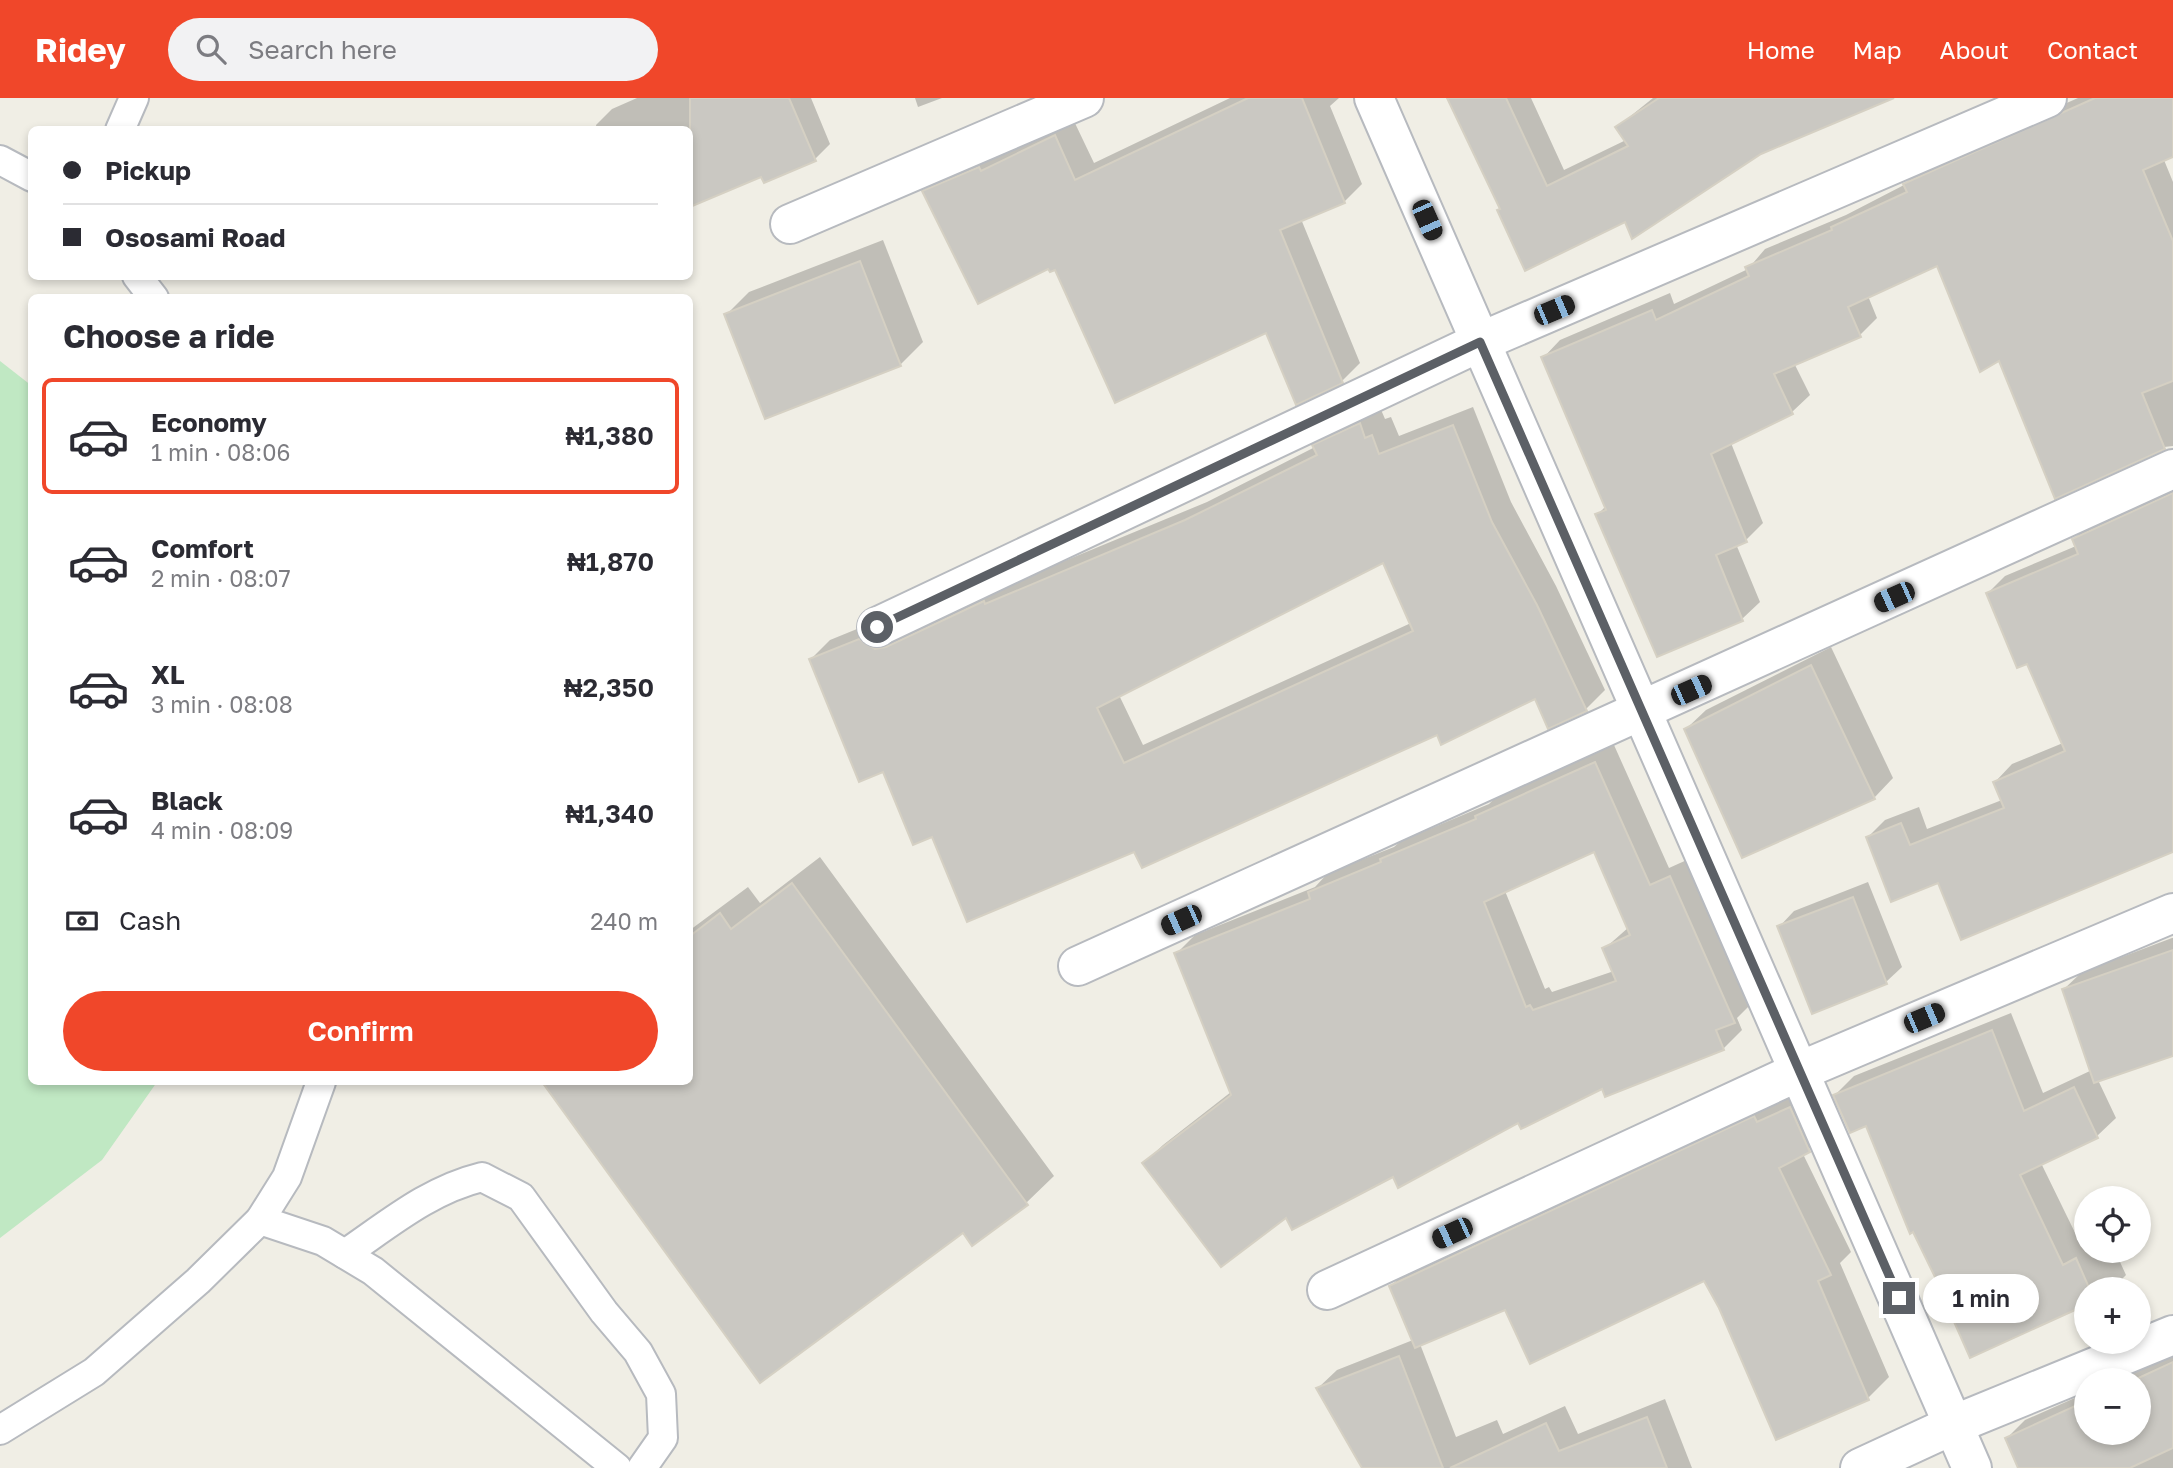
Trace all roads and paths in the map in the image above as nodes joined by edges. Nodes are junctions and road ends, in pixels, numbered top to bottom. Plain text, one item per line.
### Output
1 (134, 98) edge
2 (1084, 98) edge
3 (1374, 98) edge
4 (2048, 98) edge
5 (122, 126) edge
6 (0, 160) edge
7 (28, 175) edge
8 (790, 224) dead end
9 (140, 280) edge
10 (151, 294) edge
11 (1480, 342) junction
12 (2173, 470) edge
13 (877, 627) dead end
14 (1640, 713) junction
15 (2173, 913) edge
16 (1079, 966) dead end
17 (1800, 1071) junction
18 (320, 1085) edge
19 (260, 1220) junction
20 (345, 1254) junction
21 (1327, 1290) dead end
22 (2173, 1335) edge
23 (1953, 1425) junction
24 (0, 1430) edge
25 (617, 1468) edge
26 (642, 1468) edge
27 (1860, 1468) edge
28 (1972, 1468) edge

1 - 5 lane
2 - 8 street
3 - 11 street
4 - 11 street
6 - 7 lane
9 - 10 lane
11 - 13 street
11 - 14 street
12 - 14 street
14 - 16 street
14 - 17 street
15 - 17 street
17 - 21 street
17 - 23 street
18 - 19 lane
19 - 20 lane
19 - 24 lane
20 - 25 lane
20 - 26 lane
22 - 23 street
23 - 27 street
23 - 28 street

